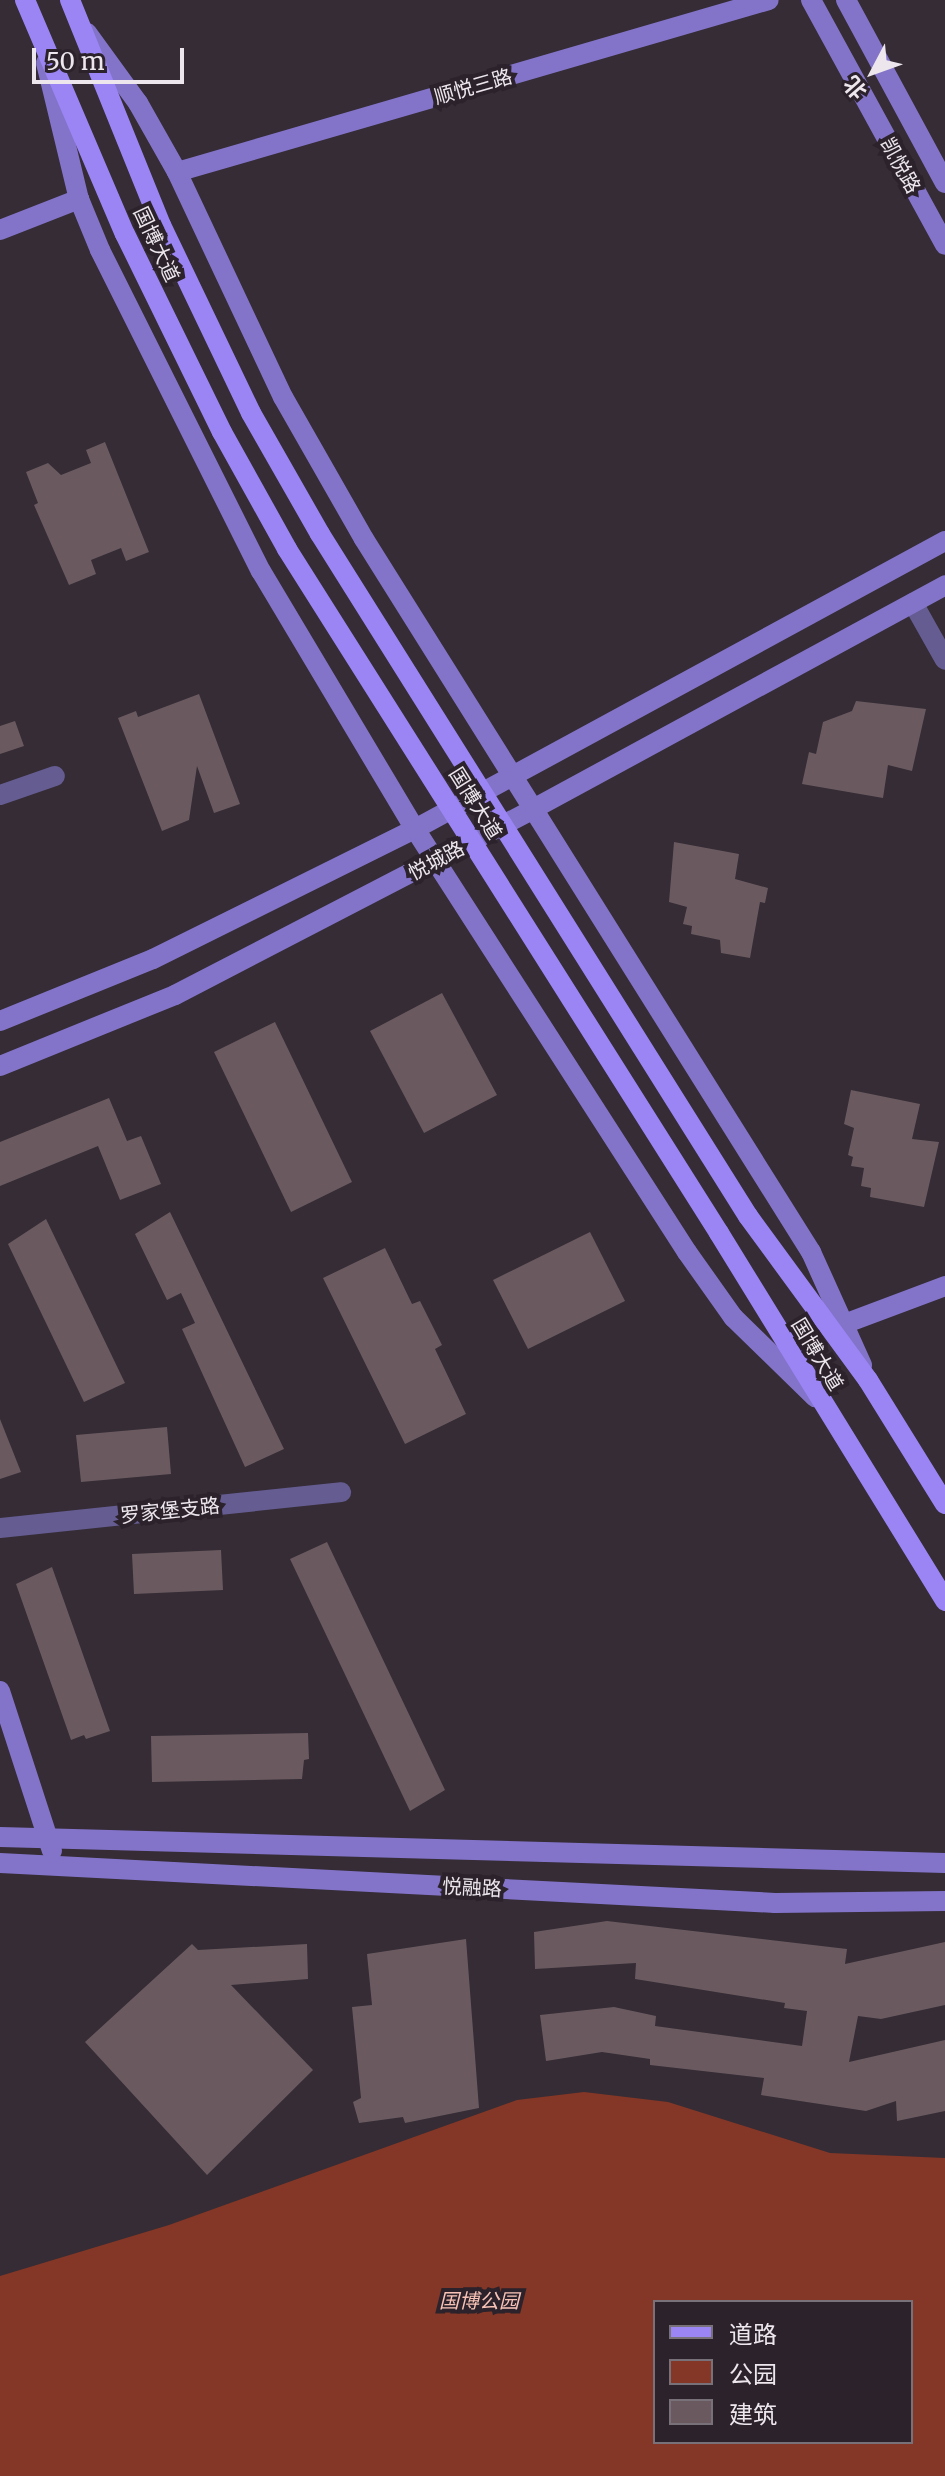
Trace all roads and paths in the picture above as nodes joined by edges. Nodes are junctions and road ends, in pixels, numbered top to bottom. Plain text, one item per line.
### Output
1 (25, 0) edge
2 (70, 0) edge
3 (769, 0) edge
4 (811, 0) edge
5 (846, 0) edge
6 (79, 23) junction
7 (38, 32) junction
8 (177, 172) junction
9 (945, 183) edge
10 (79, 199) junction
11 (0, 230) edge
12 (945, 245) edge
13 (945, 541) edge
14 (945, 585) edge
15 (913, 603) junction
16 (945, 660) edge
17 (514, 775) junction
18 (55, 776) dead end
19 (0, 795) edge
20 (535, 808) junction
21 (415, 829) junction
22 (436, 860) junction
23 (0, 1021) edge
24 (0, 1066) edge
25 (945, 1286) edge
26 (844, 1324) junction
27 (868, 1380) junction
28 (816, 1398) junction
29 (341, 1492) dead end
30 (945, 1504) edge
31 (0, 1528) edge
32 (945, 1601) edge
33 (0, 1691) edge
34 (0, 1837) edge
35 (48, 1839) junction
36 (0, 1863) edge
37 (945, 1863) edge
38 (57, 1866) junction
39 (945, 1901) edge

1 - 7 main road, 国博大道
2 - 6 main road, 国博大道
3 - 8 street, 顺悦三路
4 - 12 street, 凯悦路
5 - 9 street, 凯悦路
6 - 8 street
6 - 27 main road, 国博大道, bridge
7 - 10 street
7 - 28 main road, 国博大道, bridge
8 - 17 street
10 - 11 street
10 - 21 street
13 - 17 street, 悦城路
14 - 15 street, 悦城路
15 - 16 street
15 - 20 street, 悦城路
17 - 20 street
17 - 21 street, 悦城路
18 - 19 street
20 - 22 street, 悦城路
20 - 26 street
21 - 22 street
21 - 23 street, 悦城路
22 - 24 street, 悦城路
22 - 28 street
25 - 26 street
26 - 27 street
27 - 30 main road, 国博大道
28 - 32 main road, 国博大道
29 - 31 street, 罗家堡支路
33 - 35 street
34 - 35 street, 悦融路
35 - 37 street, 悦融路
35 - 38 street
36 - 38 street, 悦融路
38 - 39 street, 悦融路

